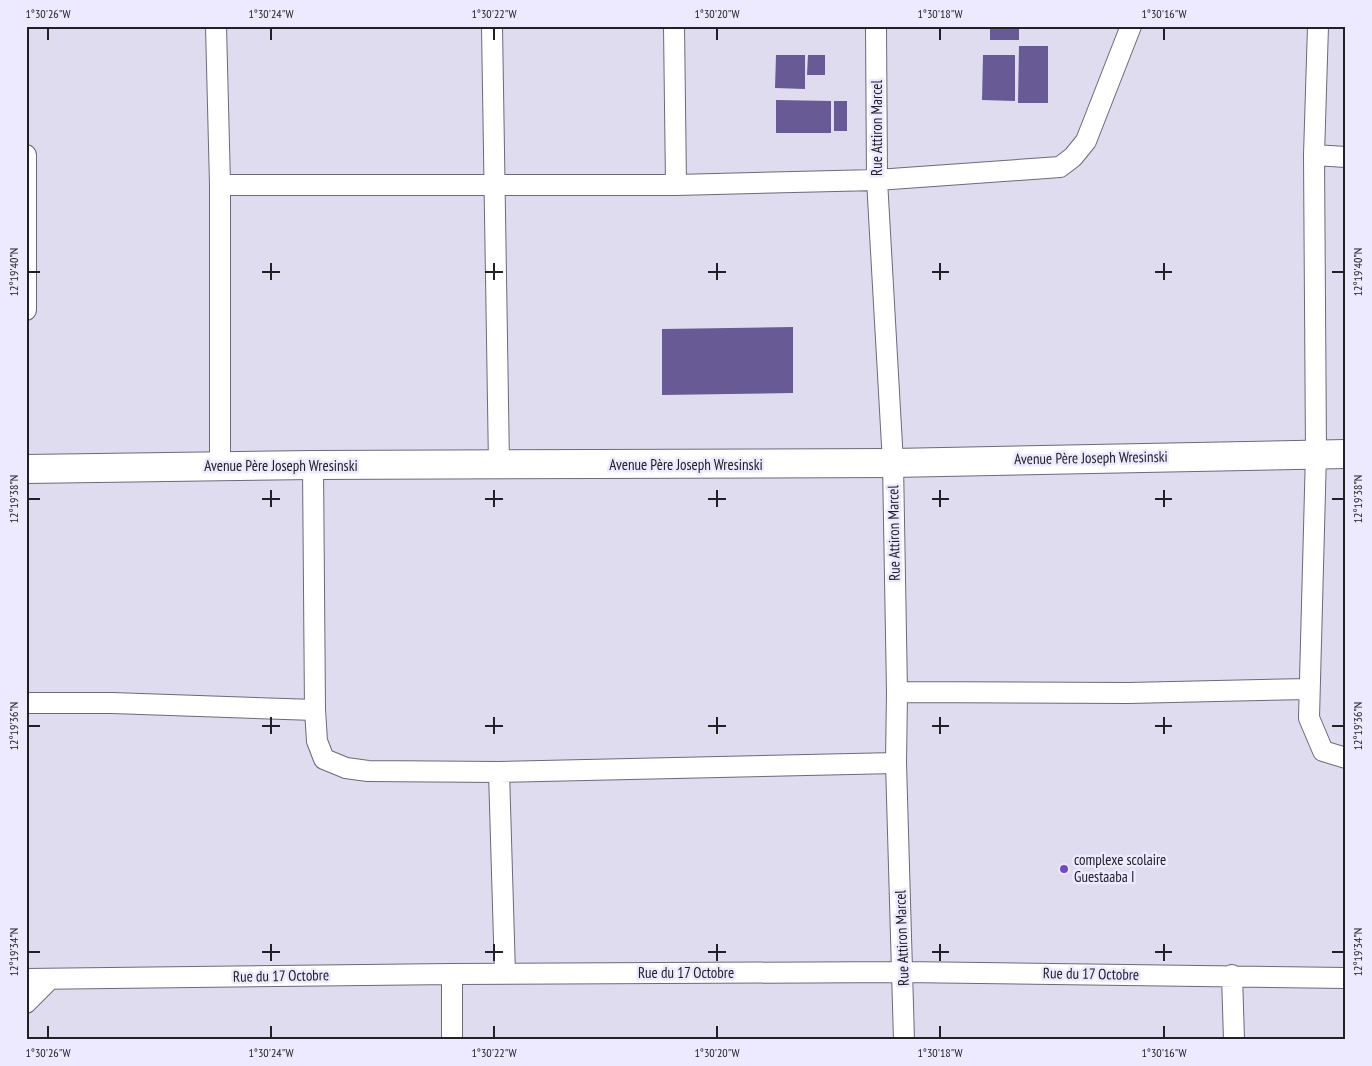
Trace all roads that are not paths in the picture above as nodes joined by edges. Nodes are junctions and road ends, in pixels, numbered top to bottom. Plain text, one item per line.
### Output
1 (216, 26) edge
2 (492, 26) edge
3 (674, 26) edge
4 (876, 26) edge
5 (1131, 26) edge
6 (1318, 26) edge
7 (26, 155) edge
8 (1314, 155) junction
9 (1346, 157) edge
10 (877, 180) junction
11 (220, 185) junction
12 (494, 185) junction
13 (676, 185) junction
14 (26, 310) edge
15 (1316, 453) junction
16 (1346, 454) edge
17 (893, 463) junction
18 (313, 465) junction
19 (498, 465) junction
20 (220, 466) junction
21 (26, 469) edge
22 (1309, 689) junction
23 (897, 692) junction
24 (26, 703) edge
25 (315, 710) junction
26 (1346, 758) edge
27 (896, 763) junction
28 (498, 772) junction
29 (903, 972) junction
30 (452, 974) junction
31 (505, 974) junction
32 (1232, 975) junction
33 (1346, 978) edge
34 (26, 979) edge
35 (49, 980) junction
36 (26, 1003) edge
37 (452, 1040) edge
38 (904, 1040) edge
39 (1234, 1040) edge

1 - 11 street
2 - 12 street
3 - 13 street
4 - 10 street, Rue Attiron Marcel
5 - 10 street
6 - 8 street
7 - 14 street
8 - 9 street
8 - 15 street
10 - 13 street
10 - 17 street, Rue Attiron Marcel
11 - 12 street
11 - 20 street
12 - 13 street
12 - 19 street
15 - 16 street, Avenue Père Joseph Wresinski
15 - 17 street, Avenue Père Joseph Wresinski
15 - 22 street
17 - 19 street, Avenue Père Joseph Wresinski
17 - 23 street, Rue Attiron Marcel
18 - 19 street, Avenue Père Joseph Wresinski
18 - 20 street, Avenue Père Joseph Wresinski
18 - 25 street
20 - 21 street, Avenue Père Joseph Wresinski
22 - 23 street
22 - 26 street
23 - 27 street, Rue Attiron Marcel
24 - 25 street
25 - 28 street
27 - 28 street
27 - 29 street, Rue Attiron Marcel
28 - 31 street
29 - 31 street, Rue du 17 Octobre
29 - 32 street, Rue du 17 Octobre
29 - 38 street, Rue Attiron Marcel
30 - 31 street, Rue du 17 Octobre
30 - 35 street, Rue du 17 Octobre
30 - 37 street
32 - 33 street, Rue du 17 Octobre
32 - 39 street
34 - 35 street, Rue du 17 Octobre
35 - 36 street

